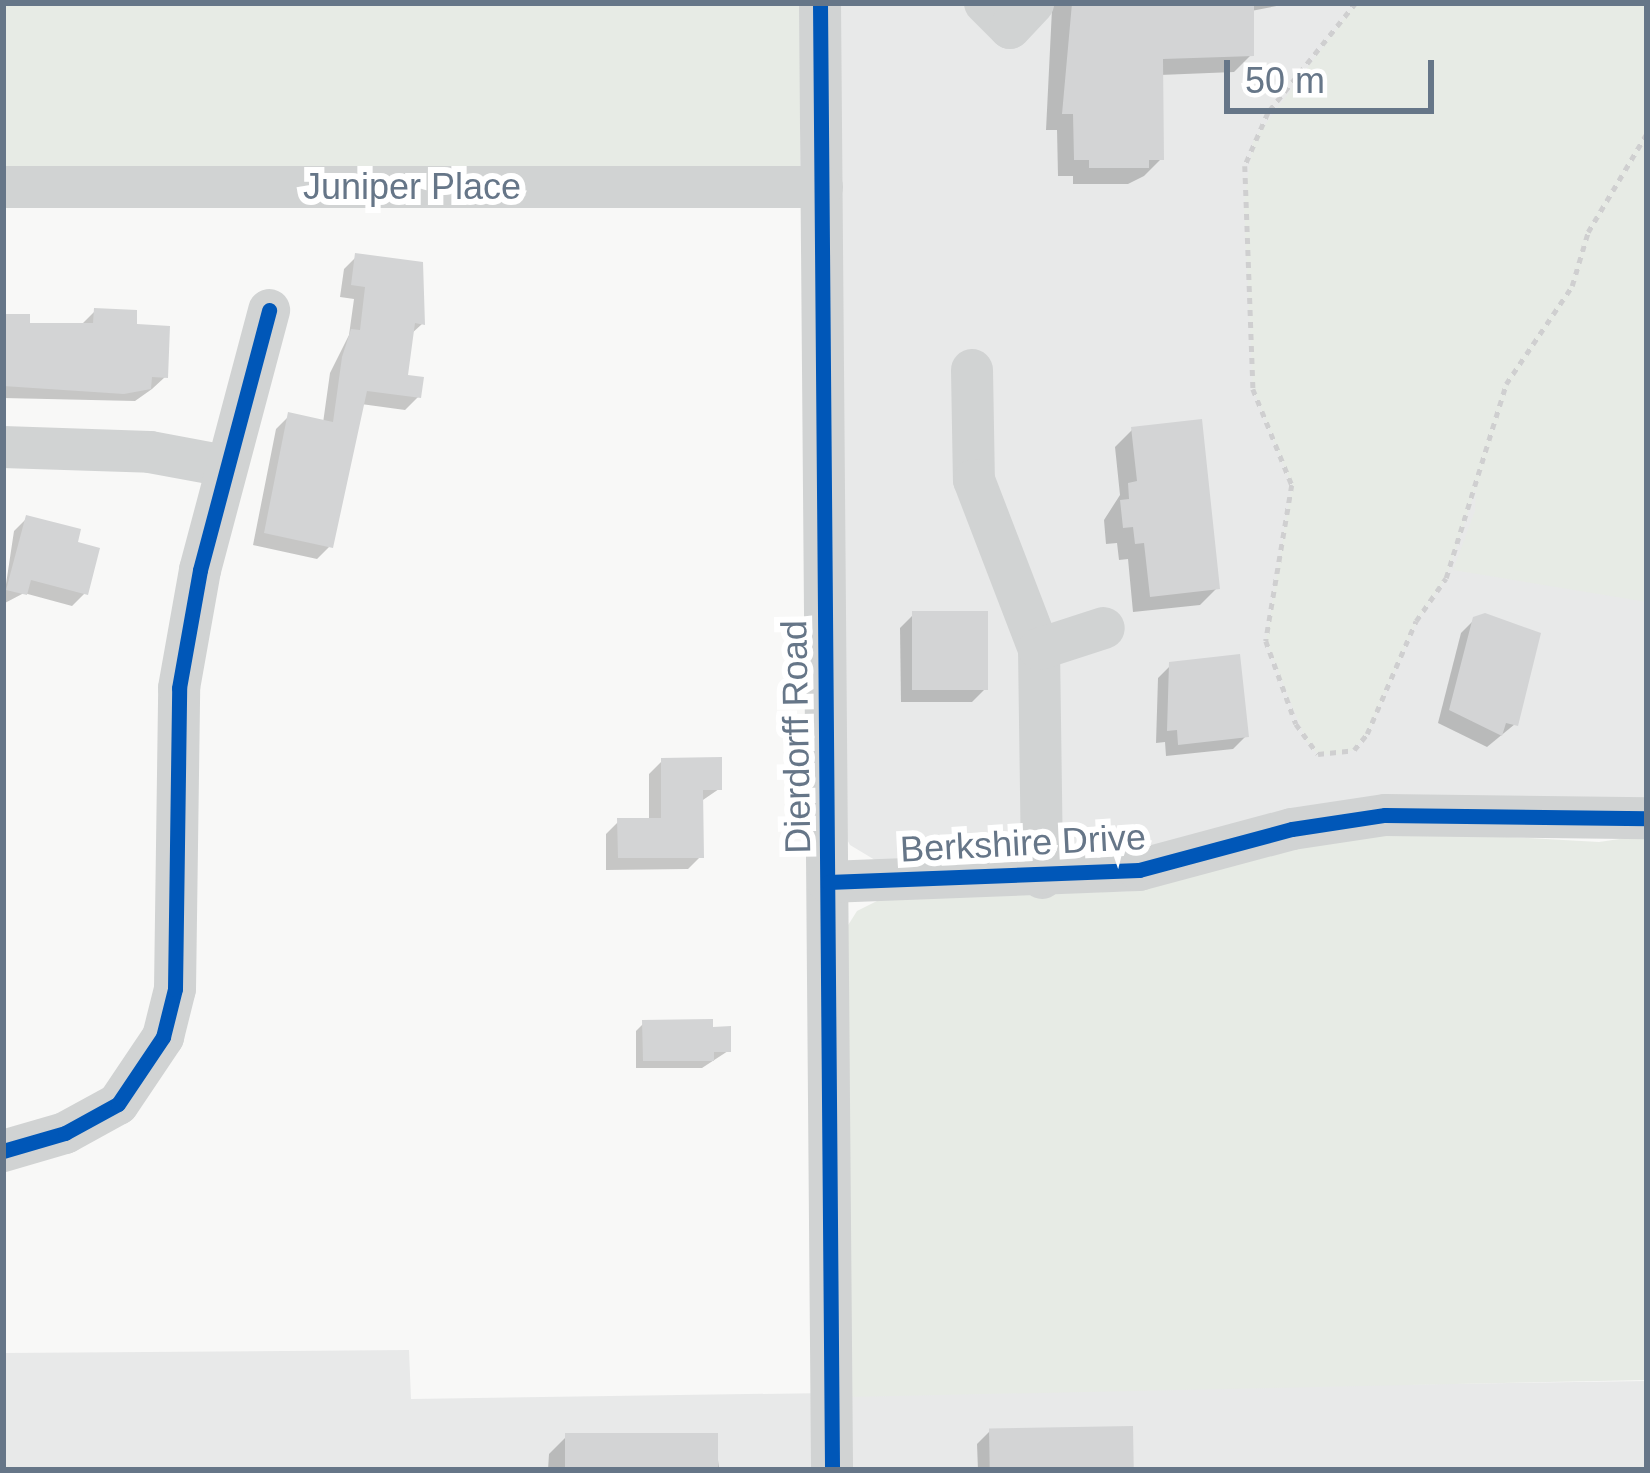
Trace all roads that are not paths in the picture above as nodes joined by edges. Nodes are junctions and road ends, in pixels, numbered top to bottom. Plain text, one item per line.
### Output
1 (820, 3) edge
2 (822, 187) junction
3 (3, 188) edge
4 (268, 310) dead end
5 (972, 370) dead end
6 (3, 447) edge
7 (224, 466) junction
8 (1104, 628) dead end
9 (1040, 649) junction
10 (1647, 818) edge
11 (1042, 878) junction
12 (828, 882) junction
13 (3, 1151) edge
14 (832, 1470) edge

1 - 2 street, Dierdorff Road
2 - 3 street, Juniper Place
2 - 12 street, Dierdorff Road
4 - 7 street
5 - 9 street
6 - 7 street
7 - 13 street
8 - 9 street
9 - 11 street
10 - 11 street, Berkshire Drive
11 - 12 street, Berkshire Drive
12 - 14 street, Dierdorff Road

